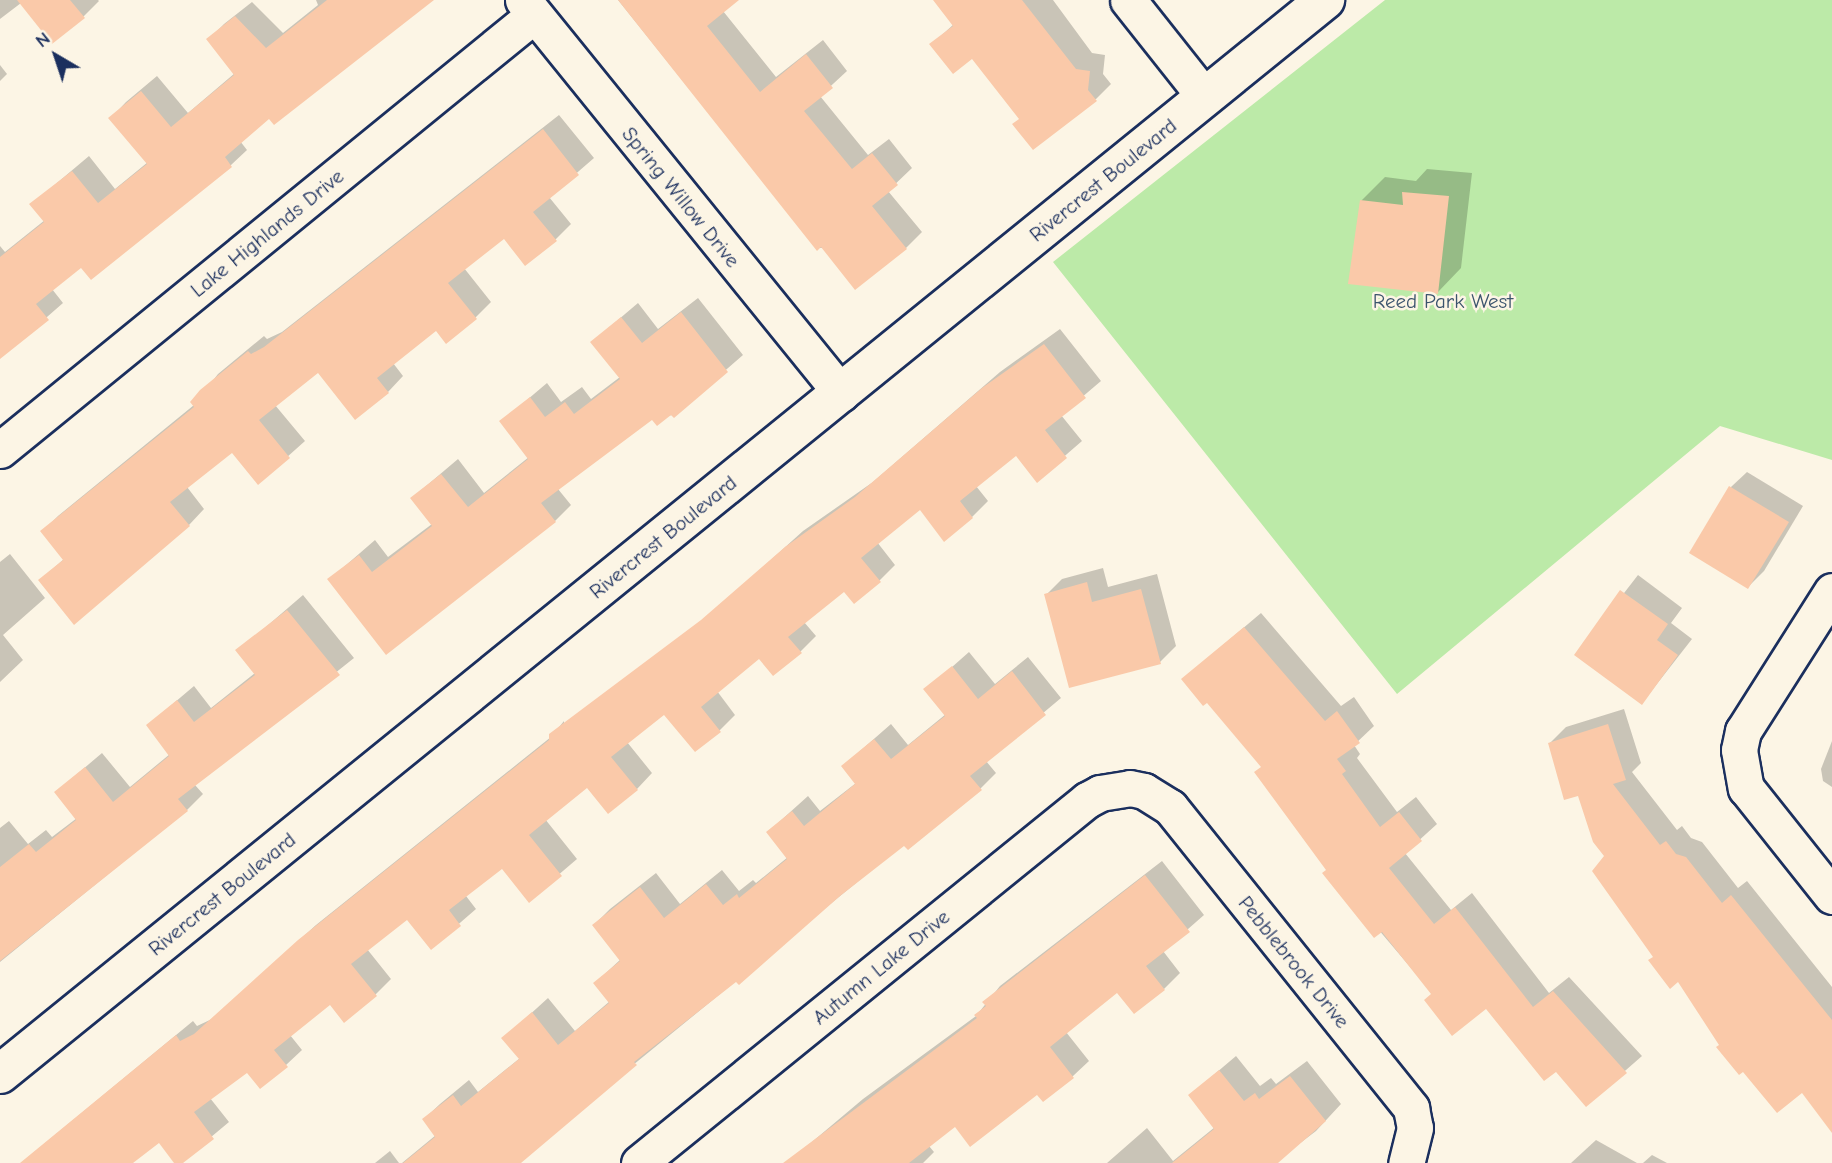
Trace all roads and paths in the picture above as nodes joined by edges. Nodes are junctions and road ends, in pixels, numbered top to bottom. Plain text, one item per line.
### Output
1 (1128, 0) edge
2 (1325, 0) edge
3 (528, 7) edge
4 (1205, 97) junction
5 (841, 393) junction
6 (0, 450) edge
7 (1832, 591) edge
8 (1130, 788) joint
9 (1832, 896) edge
10 (0, 1074) edge
11 (639, 1163) edge
12 (1406, 1163) edge

1 - 4 street
2 - 4 street, Rivercrest Boulevard
3 - 5 street, Spring Willow Drive
3 - 6 street, Lake Highlands Drive
4 - 5 street, Rivercrest Boulevard
5 - 10 street, Rivercrest Boulevard
7 - 9 street
8 - 11 street, Autumn Lake Drive
8 - 12 street, Pebblebrook Drive

